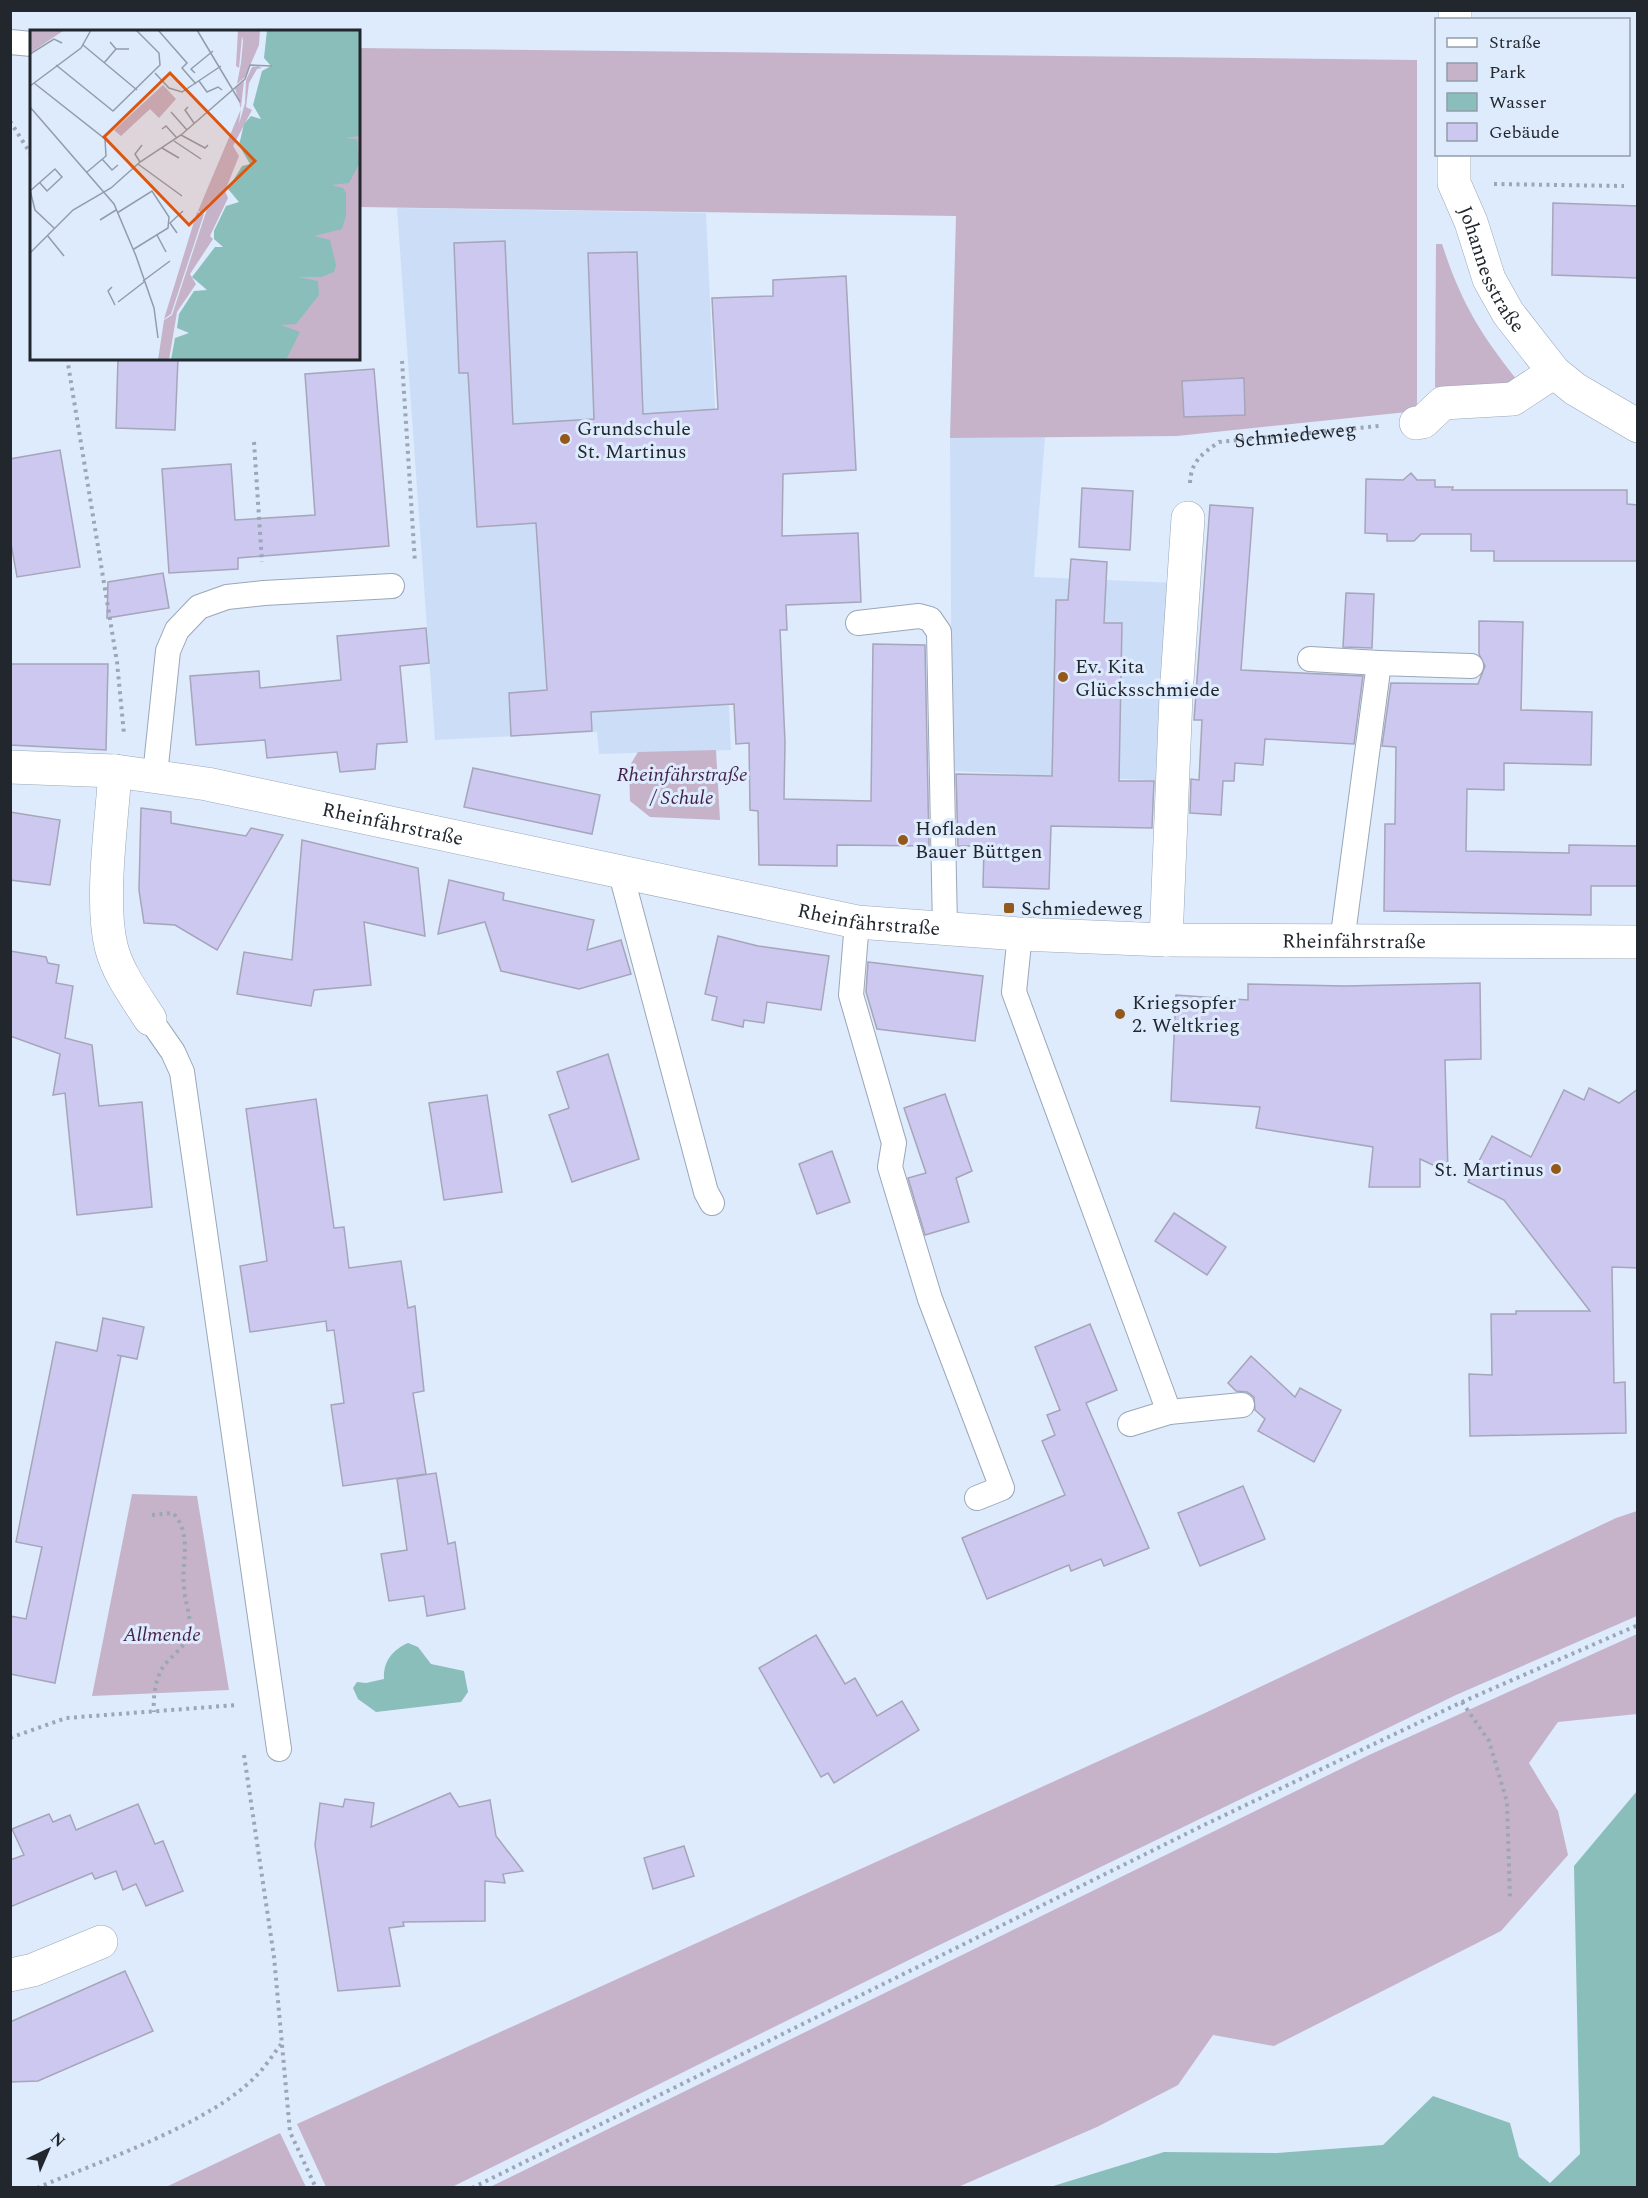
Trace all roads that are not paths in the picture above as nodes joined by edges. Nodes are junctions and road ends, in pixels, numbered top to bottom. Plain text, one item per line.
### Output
1 (10, 42) edge
2 (30, 44) edge
3 (1454, 169) edge
4 (1554, 372) junction
5 (1416, 423) road end
6 (1638, 426) edge
7 (1188, 518) road end
8 (392, 586) road end
9 (858, 623) dead end
10 (1310, 659) dead end
11 (1379, 663) junction
12 (1471, 666) dead end
13 (10, 767) edge
14 (115, 771) junction
15 (155, 775) junction
16 (621, 874) junction
17 (857, 922) junction
18 (945, 928) junction
19 (1020, 934) junction
20 (1166, 940) junction
21 (1342, 942) junction
22 (1638, 942) edge
23 (150, 1019) joint
24 (712, 1203) dead end
25 (1242, 1405) dead end
26 (1169, 1412) junction
27 (1130, 1424) dead end
28 (977, 1498) dead end
29 (279, 1749) dead end
30 (101, 1942) dead end
31 (10, 1975) edge

1 - 2 lane
3 - 4 street, Johannesstraße
4 - 5 street
4 - 6 street, Johannesstraße
7 - 20 street
8 - 15 lane
9 - 18 lane
10 - 11 lane
11 - 12 lane
11 - 21 lane
13 - 14 street, Rheinfährstraße
14 - 15 street, Rheinfährstraße
14 - 23 street
15 - 16 street, Rheinfährstraße
16 - 17 street, Rheinfährstraße
16 - 24 lane
17 - 18 street, Rheinfährstraße
17 - 28 lane
18 - 19 street, Rheinfährstraße
19 - 20 street, Rheinfährstraße
19 - 26 lane
20 - 21 street, Rheinfährstraße
21 - 22 street, Rheinfährstraße
23 - 29 lane
25 - 26 lane
26 - 27 lane
30 - 31 street

